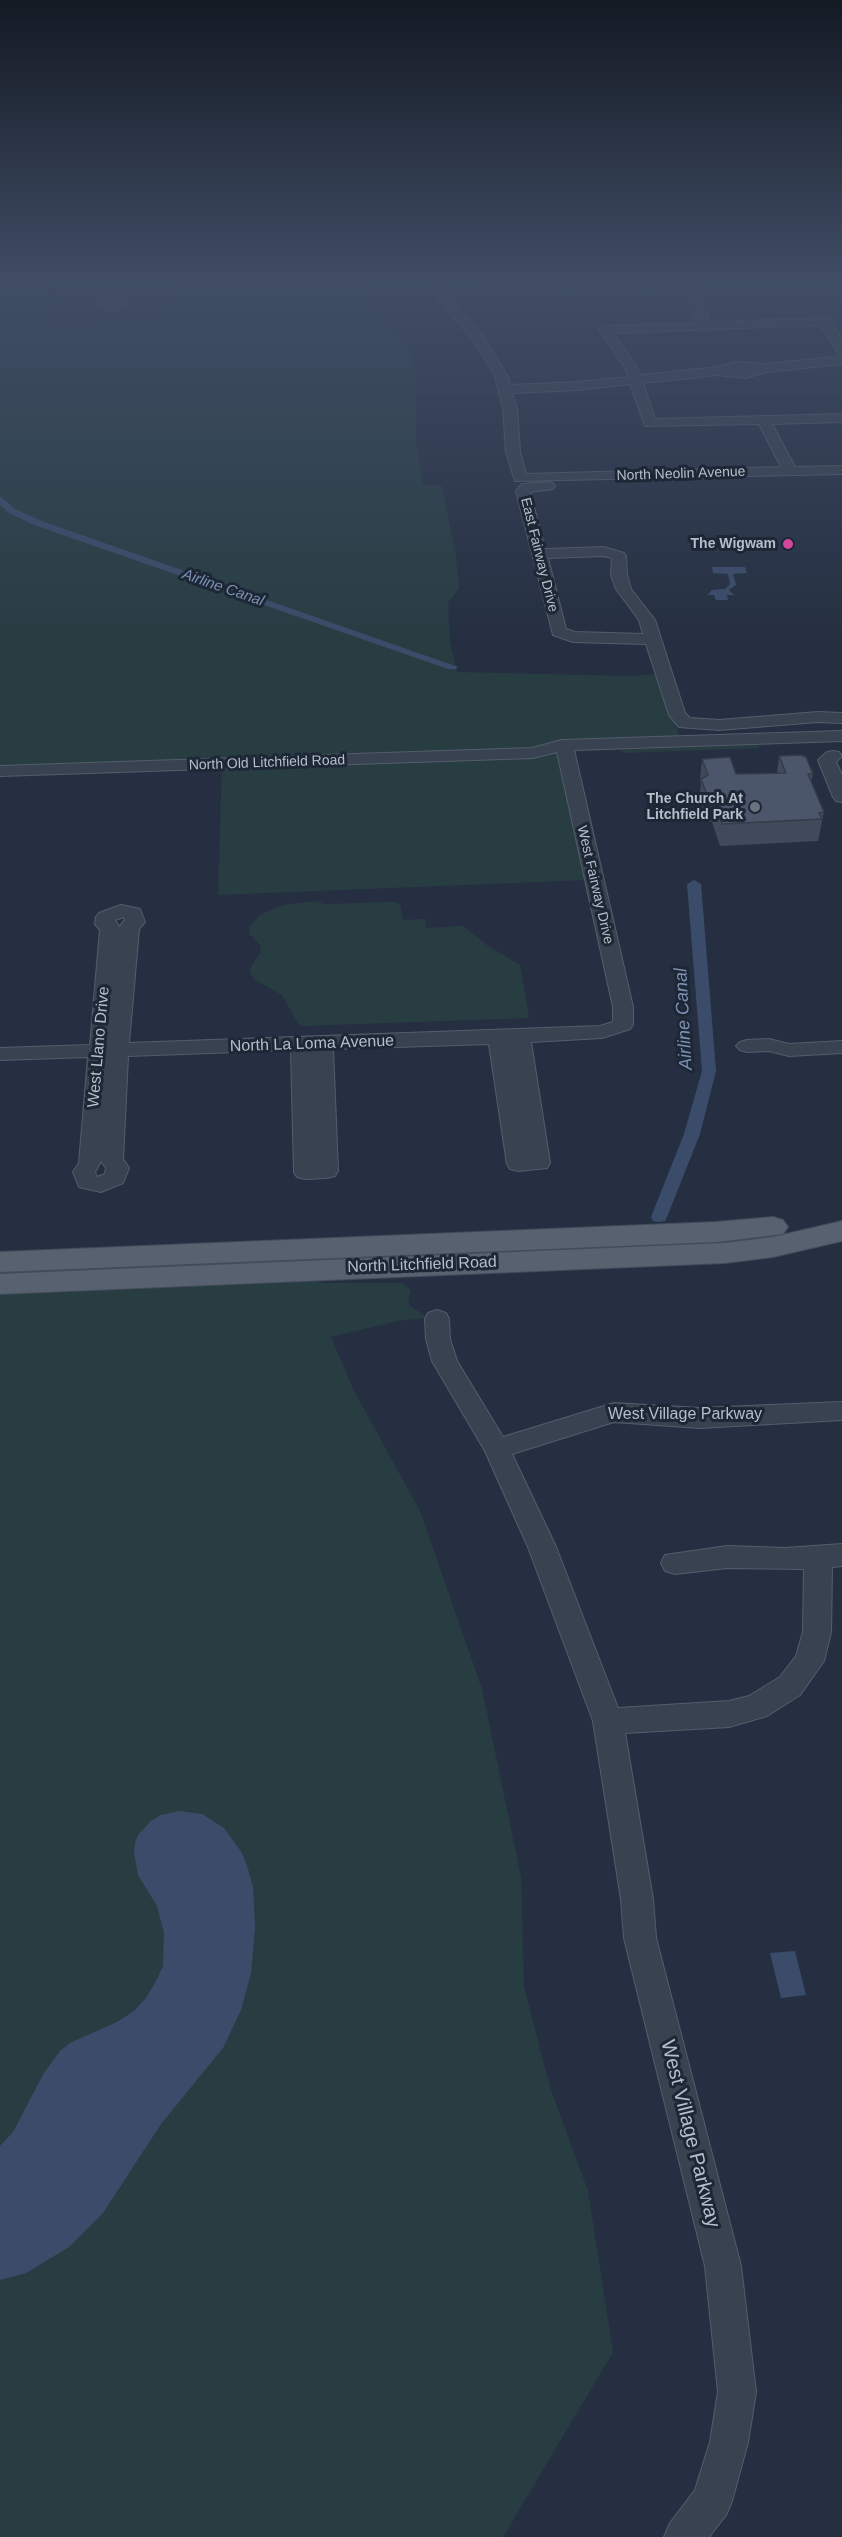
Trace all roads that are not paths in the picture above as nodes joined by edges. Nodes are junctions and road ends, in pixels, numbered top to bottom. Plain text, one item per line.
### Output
1 (507, 402) edge
2 (643, 402) edge
3 (842, 418) edge
4 (764, 421) junction
5 (842, 470) edge
6 (790, 471) junction
7 (521, 484) junction
8 (739, 485) dead end
9 (539, 554) junction
10 (653, 639) junction
11 (842, 718) edge
12 (839, 749) edge
13 (565, 752) junction
14 (0, 771) edge
15 (842, 797) edge
16 (115, 975) dead end
17 (623, 1026) joint
18 (842, 1034) edge
19 (510, 1037) junction
20 (311, 1044) junction
21 (769, 1045) junction
22 (747, 1046) dead end
23 (842, 1047) edge
24 (108, 1050) junction
25 (0, 1054) edge
26 (519, 1099) dead end
27 (313, 1108) dead end
28 (104, 1118) dead end
29 (842, 1214) edge
30 (842, 1231) edge
31 (769, 1238) junction
32 (721, 1242) junction
33 (0, 1262) edge
34 (0, 1284) edge
35 (437, 1319) dead end
36 (842, 1411) edge
37 (497, 1449) junction
38 (830, 1556) edge
39 (675, 1563) dead end
40 (608, 1721) junction
41 (684, 2537) edge

1 - 7 street, East Fairway Drive
2 - 4 street
3 - 4 street
4 - 6 street
5 - 6 street, North Neolin Avenue
6 - 7 street, North Neolin Avenue
7 - 8 street
7 - 9 street, East Fairway Drive
9 - 10 street
9 - 10 street, East Fairway Drive
10 - 11 street
12 - 13 street, North Old Litchfield Road
12 - 15 street
13 - 14 street, North Old Litchfield Road
13 - 17 street, West Fairway Drive
16 - 24 street, West Llano Drive
17 - 19 street, North La Loma Avenue
18 - 21 street
19 - 20 street, North La Loma Avenue
19 - 26 street
20 - 24 street, North La Loma Avenue
20 - 27 street
21 - 22 street
21 - 23 street
24 - 25 street, North La Loma Avenue
24 - 28 street, West Llano Drive
29 - 31 main road, North Litchfield Road
30 - 31 main road, North Litchfield Road
31 - 32 main road, North Litchfield Road
32 - 33 main road, North Litchfield Road
32 - 34 main road, North Litchfield Road
35 - 37 street, West Village Parkway
36 - 37 street, West Village Parkway
37 - 40 street, West Village Parkway
38 - 39 street
38 - 40 street
40 - 41 street, West Village Parkway

